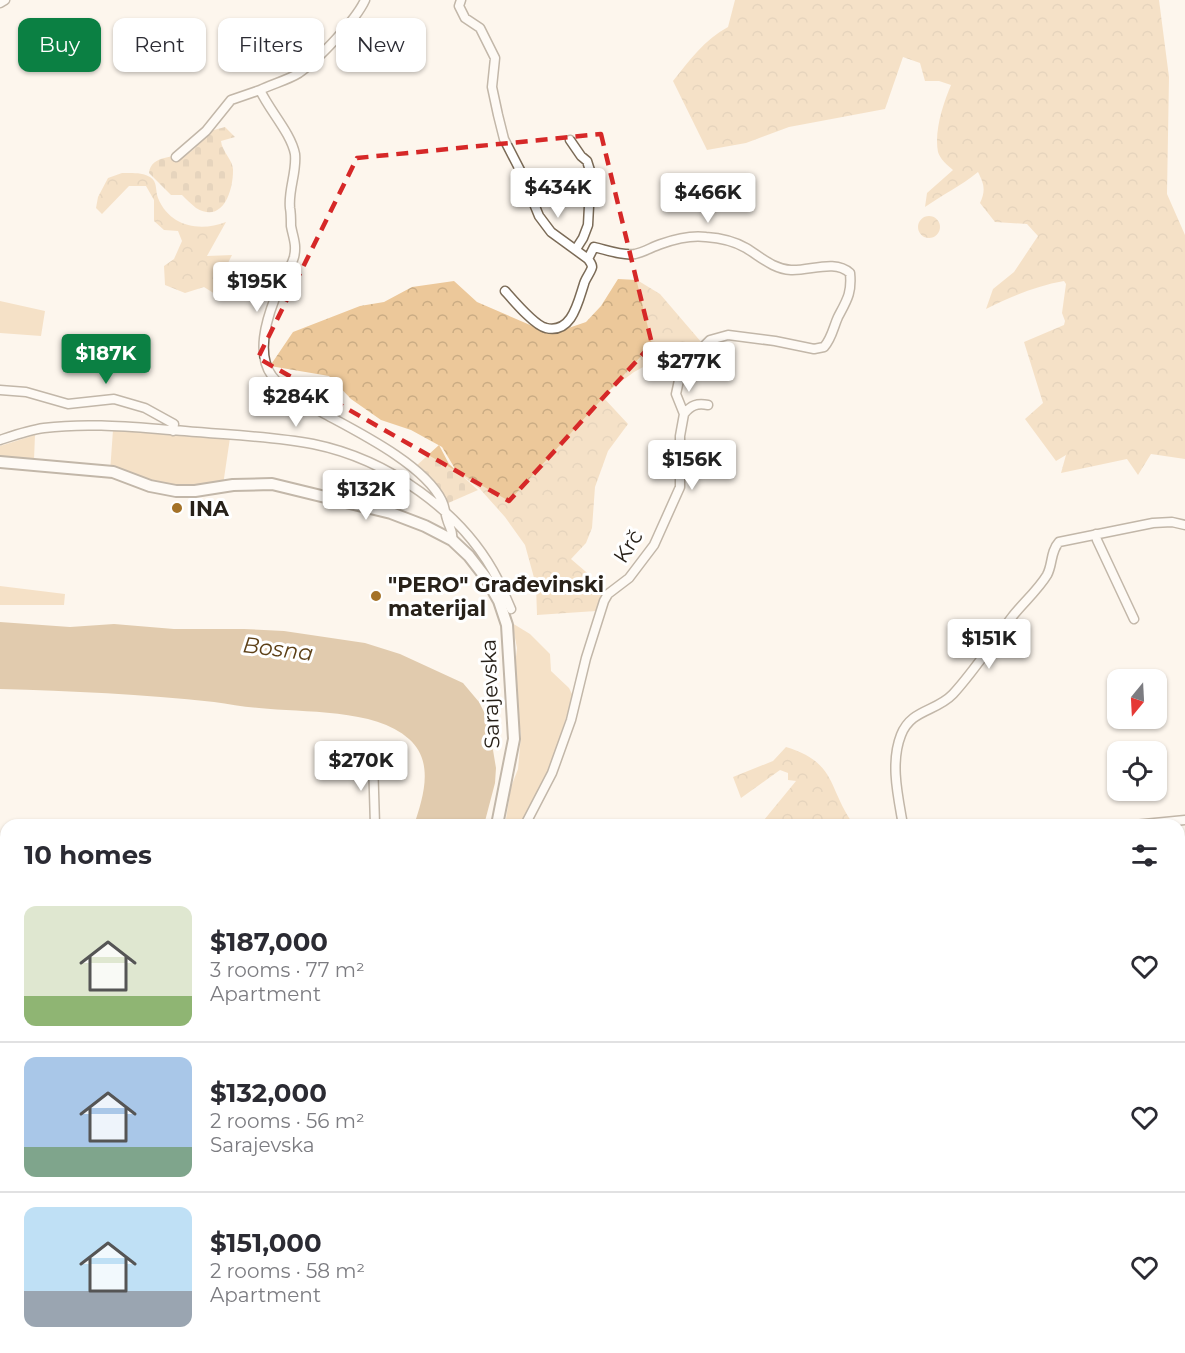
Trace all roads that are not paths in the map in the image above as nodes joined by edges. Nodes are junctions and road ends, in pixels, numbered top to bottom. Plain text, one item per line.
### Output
1 (5, 0) edge
2 (365, 0) edge
3 (461, 0) edge
4 (0, 3) edge
5 (260, 90) junction
6 (570, 140) dead end
7 (176, 157) dead end
8 (576, 249) junction
9 (588, 259) junction
10 (505, 291) dead end
11 (0, 390) edge
12 (708, 405) dead end
13 (684, 414) junction
14 (173, 430) junction
15 (0, 440) edge
16 (0, 462) edge
17 (445, 512) junction
18 (1185, 525) edge
19 (1096, 534) junction
20 (452, 540) junction
21 (511, 609) dead end
22 (1134, 619) dead end
23 (373, 759) dead end
24 (375, 819) edge
25 (498, 819) edge
26 (528, 819) edge
27 (902, 819) edge

1 - 4 street
2 - 5 street
3 - 8 street
5 - 7 street
5 - 17 street
6 - 8 street
8 - 9 street
9 - 10 street
9 - 13 street, Krč
11 - 14 street
12 - 13 street
13 - 26 street, Krč
14 - 15 street
14 - 17 street
16 - 20 main road, Sarajevska
17 - 20 street
17 - 21 street
18 - 19 street
19 - 22 street
19 - 27 street
20 - 25 main road, Sarajevska
23 - 24 street

